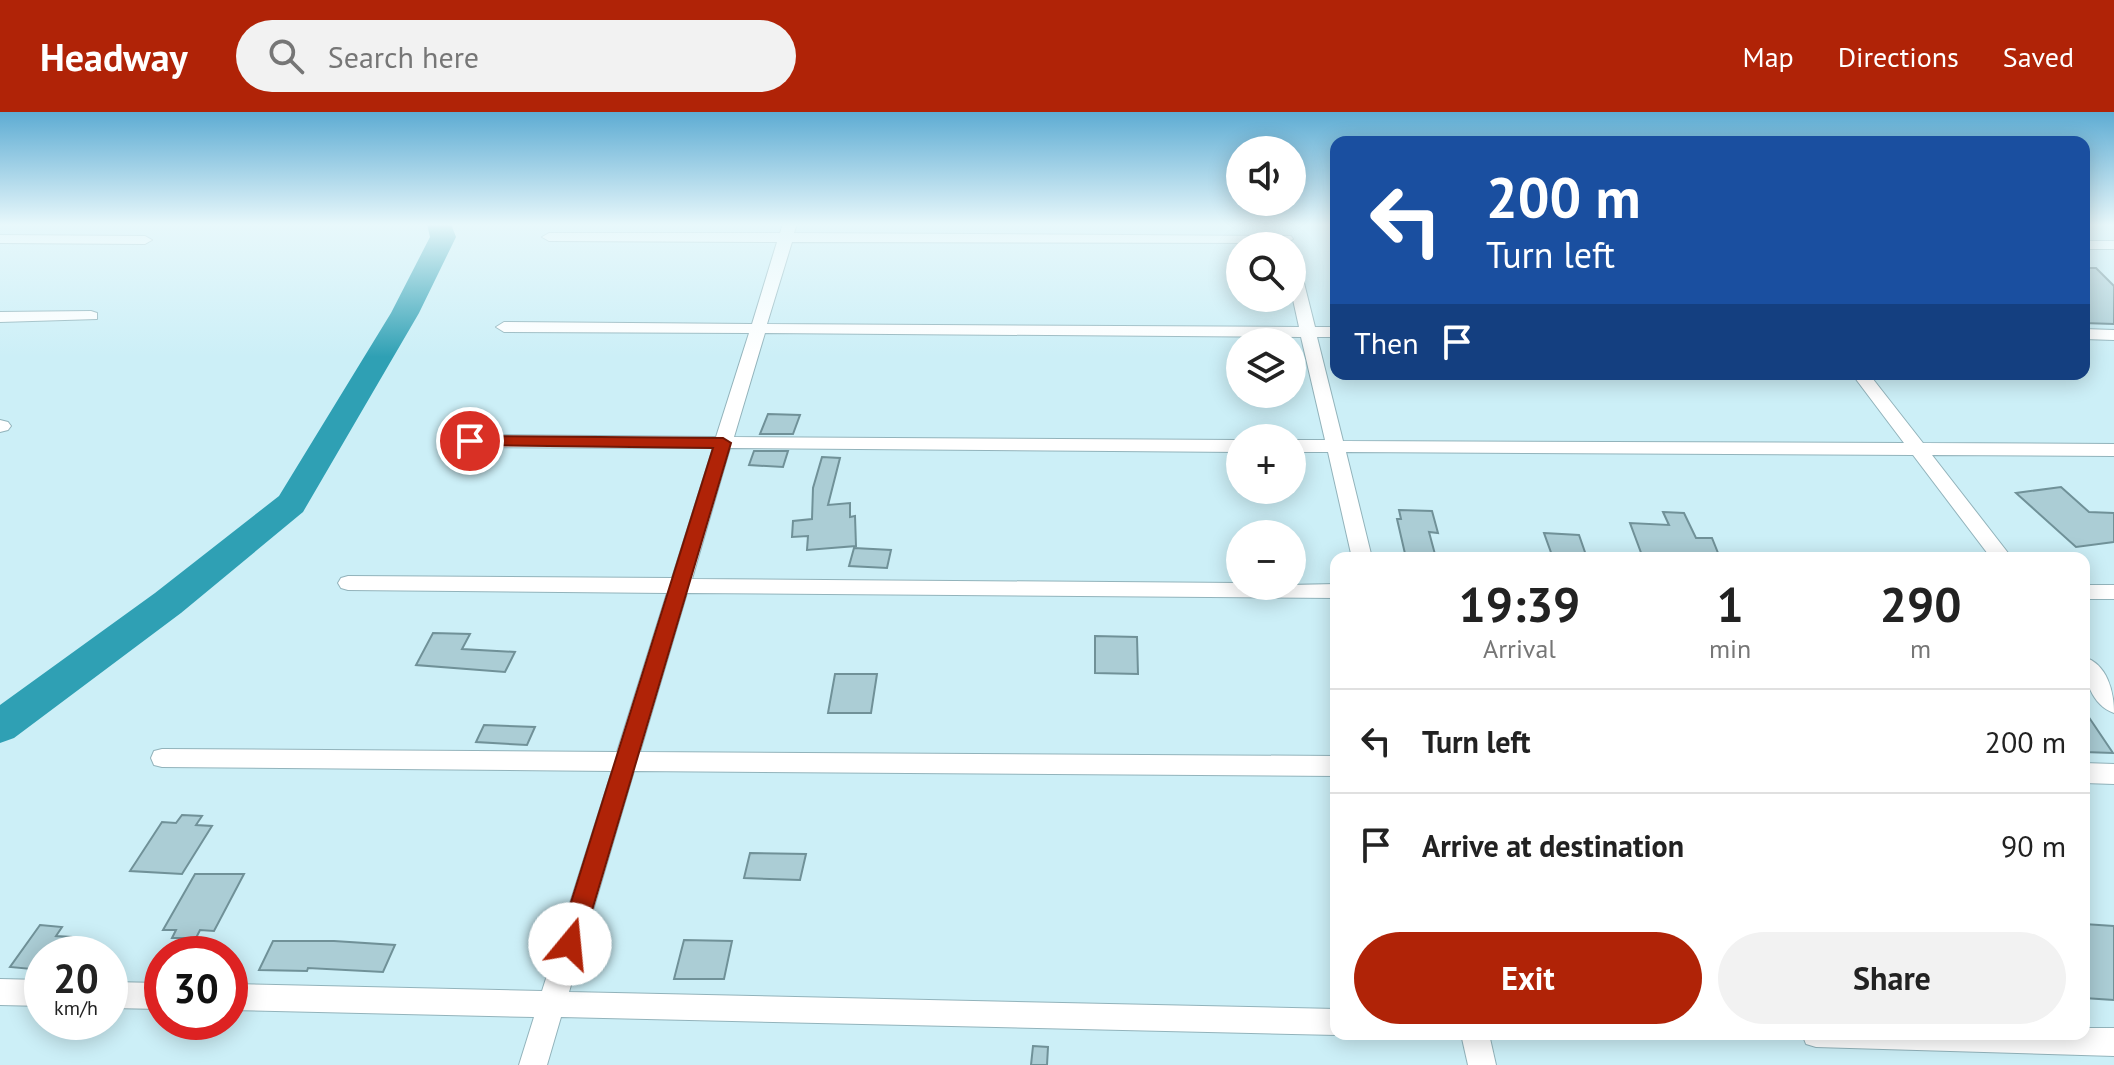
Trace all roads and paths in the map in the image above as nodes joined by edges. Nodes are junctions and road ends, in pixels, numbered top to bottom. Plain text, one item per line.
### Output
1 (776, 268) edge
2 (1303, 312) edge
3 (91, 316) dead end
4 (0, 317) edge
5 (504, 327) dead end
6 (758, 328) junction
7 (1308, 332) junction
8 (1330, 332) edge
9 (2090, 334) edge
10 (2114, 335) edge
11 (1865, 380) edge
12 (470, 441) dead end
13 (723, 443) junction
14 (1226, 446) edge
15 (1306, 446) edge
16 (1335, 447) junction
17 (2114, 450) edge
18 (1919, 451) junction
19 (1361, 552) edge
20 (1997, 552) edge
21 (348, 583) dead end
22 (679, 586) junction
23 (1330, 591) edge
24 (2090, 592) edge
25 (2114, 592) edge
26 (2090, 673) edge
27 (2114, 704) edge
28 (162, 758) dead end
29 (626, 761) junction
30 (1330, 766) edge
31 (2090, 773) edge
32 (2114, 774) edge
33 (0, 992) edge
34 (24, 993) edge
35 (248, 997) edge
36 (551, 1005) junction
37 (1330, 1022) edge
38 (1476, 1040) edge
39 (2040, 1040) edge
40 (2114, 1042) edge
41 (533, 1065) edge
42 (1482, 1065) edge

1 - 6 street
2 - 7 street
3 - 4 street
5 - 6 street
6 - 7 street
6 - 13 street
7 - 8 street
7 - 16 street
9 - 10 street
11 - 18 street
12 - 13 street
13 - 14 street
13 - 22 street
15 - 16 street
16 - 18 street
16 - 19 street
17 - 18 street
18 - 20 street
21 - 22 street
22 - 23 street
22 - 29 street
24 - 25 street
26 - 27 street
28 - 29 street
29 - 30 street
29 - 36 street
31 - 32 street
33 - 34 street
35 - 36 street
36 - 37 street
36 - 41 street
38 - 42 street
39 - 40 street

